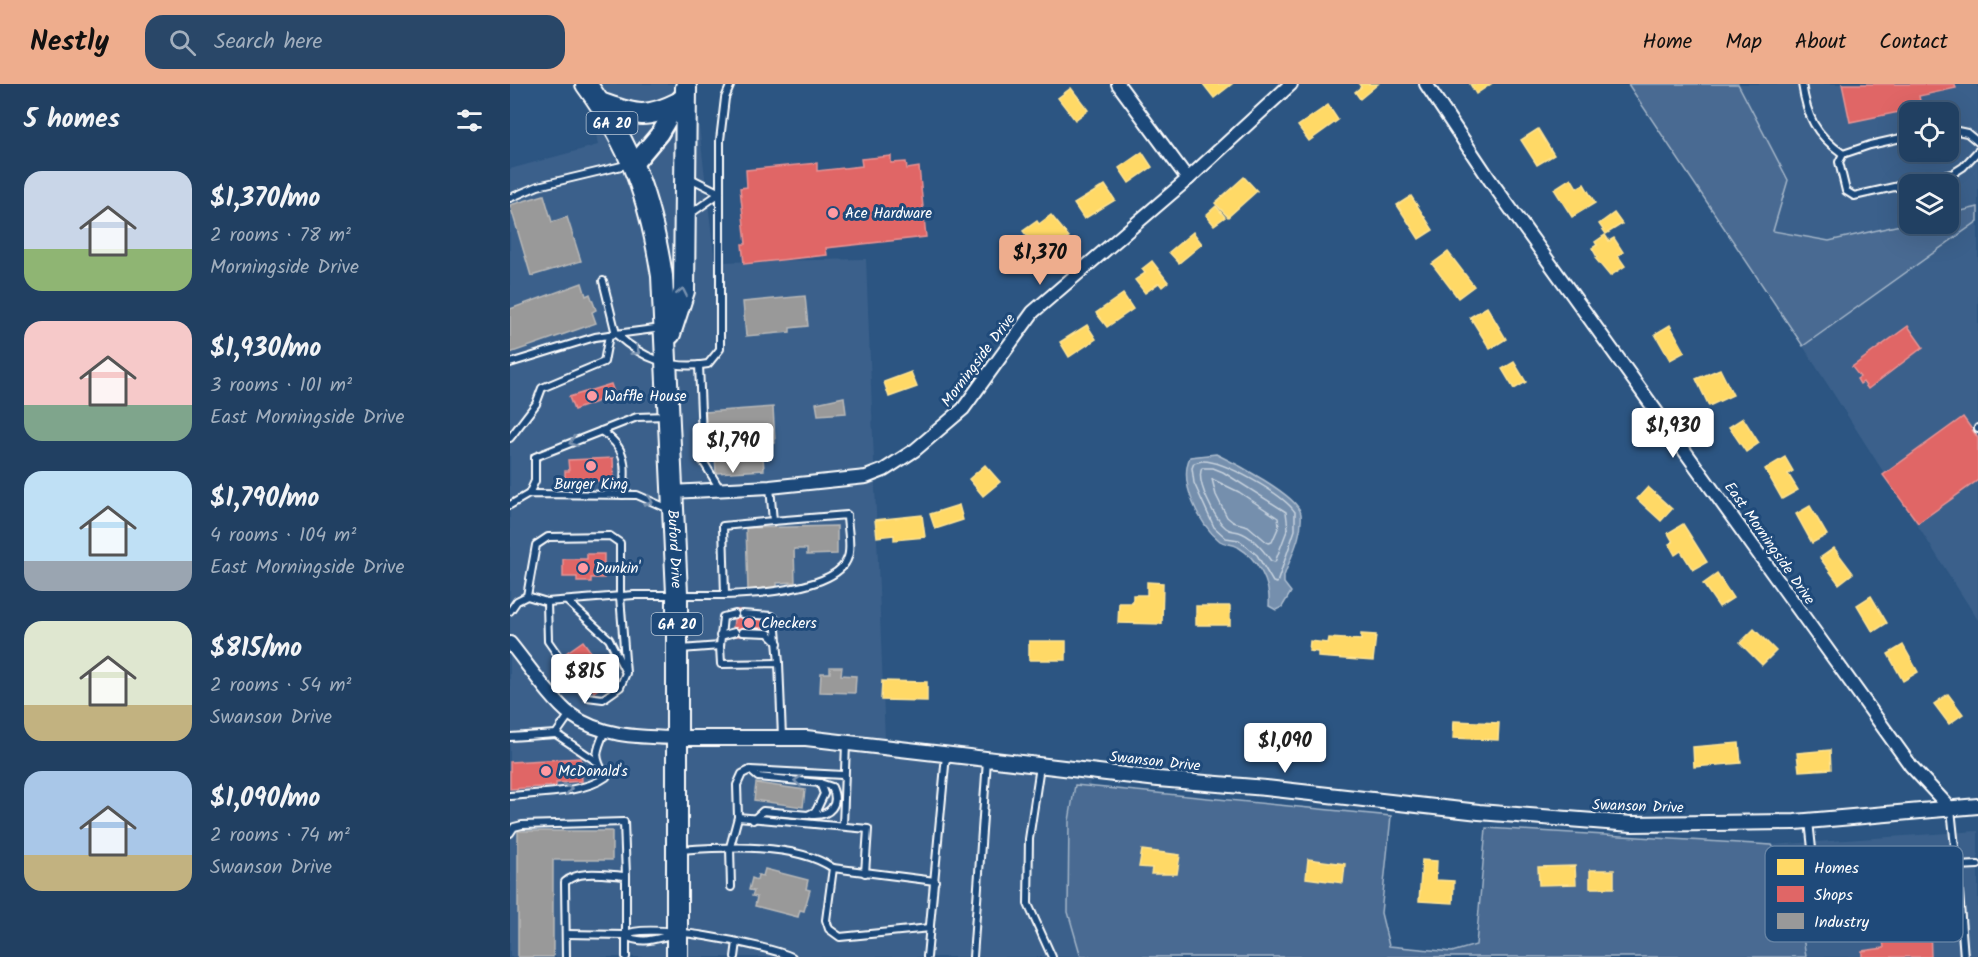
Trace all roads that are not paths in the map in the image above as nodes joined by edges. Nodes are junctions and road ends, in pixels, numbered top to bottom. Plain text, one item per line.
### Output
1 (586, 84) edge
2 (731, 84) edge
3 (1118, 84) edge
4 (1291, 84) edge
5 (1426, 84) edge
6 (1802, 84) edge
7 (684, 91) edge
8 (600, 103) junction
9 (1959, 131) edge
10 (1899, 138) edge
11 (1978, 142) edge
12 (1978, 151) edge
13 (1843, 154) junction
14 (634, 164) junction
15 (687, 177) junction
16 (1188, 179) junction
17 (720, 193) junction
18 (510, 198) edge
19 (685, 219) junction
20 (603, 281) dead end
21 (666, 328) junction
22 (613, 335) junction
23 (666, 356) junction
24 (510, 363) edge
25 (699, 365) junction
26 (668, 416) junction
27 (601, 431) junction
28 (510, 438) edge
29 (770, 488) junction
30 (721, 490) junction
31 (529, 494) junction
32 (623, 495) junction
33 (671, 501) junction
34 (510, 505) edge
35 (773, 521) junction
36 (677, 593) junction
37 (725, 595) junction
38 (527, 596) junction
39 (620, 596) junction
40 (567, 601) junction
41 (548, 602) junction
42 (510, 610) edge
43 (720, 636) junction
44 (778, 643) junction
45 (510, 644) edge
46 (720, 646) junction
47 (677, 649) junction
48 (779, 663) junction
49 (626, 673) junction
50 (570, 714) junction
51 (605, 731) junction
52 (556, 734) junction
53 (510, 737) edge
54 (782, 737) junction
55 (677, 738) junction
56 (846, 742) junction
57 (946, 754) junction
58 (987, 759) junction
59 (596, 761) junction
60 (1040, 766) junction
61 (750, 770) junction
62 (843, 775) junction
63 (820, 783) junction
64 (510, 796) edge
65 (1978, 806) edge
66 (1950, 808) junction
67 (808, 814) junction
68 (738, 818) junction
69 (753, 820) junction
70 (1808, 820) junction
71 (843, 826) junction
72 (510, 833) edge
73 (1811, 846) edge
74 (1955, 846) edge
75 (730, 847) junction
76 (677, 850) junction
77 (1978, 865) edge
78 (1963, 866) edge
79 (833, 868) junction
80 (865, 873) junction
81 (626, 876) junction
82 (934, 881) junction
83 (731, 887) dead end
84 (930, 928) junction
85 (677, 933) junction
86 (566, 934) junction
87 (625, 935) junction
88 (737, 942) junction
89 (1963, 942) edge
90 (566, 957) edge
91 (626, 957) edge
92 (677, 957) edge
93 (735, 957) edge
94 (792, 957) edge
95 (927, 957) edge
96 (973, 957) edge
97 (1052, 957) edge
98 (1964, 957) edge

1 - 8 highway, Buford Drive / GA 20
2 - 17 lane
3 - 16 street
4 - 16 street, Morningside Drive
5 - 66 street, East Morningside Drive
6 - 13 lane
7 - 8 highway
7 - 14 main road
7 - 15 highway
8 - 14 highway, Buford Drive / GA 20
9 - 11 lane
10 - 13 lane
12 - 13 lane
14 - 18 lane
14 - 21 highway, Buford Drive / GA 20
15 - 17 lane
15 - 19 highway
16 - 29 street, Morningside Drive
17 - 19 lane
17 - 25 lane
23 -> 19 highway
20 - 22 lane
21 - 22 lane
21 - 23 highway, Buford Drive / GA 20
22 -> 23 lane
22 - 24 lane
22 - 28 lane
23 - 25 lane
23 - 26 highway, Buford Drive / GA 20
25 - 30 lane
26 - 27 lane
26 - 33 highway, Buford Drive / GA 20
27 -> 31 lane
27 - 32 lane
29 - 30 street
29 - 35 lane
30 - 33 street
31 - 32 lane
31 - 34 lane
32 -> 33 lane
33 - 36 highway, Buford Drive / GA 20
35 - 37 lane
35 - 37 lane
36 - 37 lane
36 - 39 lane
36 - 47 highway, Buford Drive / GA 20
38 - 39 lane
38 - 41 lane
38 - 42 lane
39 - 40 lane
39 - 49 lane
40 - 41 lane
40 - 49 lane
41 - 49 lane
43 - 44 lane
43 - 44 lane
43 - 46 lane
44 - 48 lane
45 - 50 street, Swanson Drive
46 - 47 lane
46 - 48 lane
47 - 55 highway, Buford Drive / GA 20
48 - 54 lane
50 - 51 street, Swanson Drive
50 - 52 lane
51 - 55 street, Swanson Drive
51 - 59 lane
52 - 53 lane
52 - 59 lane
54 - 55 street, Swanson Drive
54 - 56 street, Swanson Drive
55 - 76 highway, Buford Drive / GA 20
56 - 57 street, Swanson Drive
56 - 62 lane
57 - 58 street, Swanson Drive
57 - 82 lane
58 - 60 street, Swanson Drive
58 - 96 lane
64 -> 59 lane
60 - 70 street, Swanson Drive
60 - 97 lane
61 - 62 lane
63 -> 61 lane
61 - 68 lane
62 - 71 lane
63 - 67 lane
63 - 67 lane
65 - 66 street, Swanson Drive
66 - 70 street, Swanson Drive
66 - 74 lane
67 - 69 lane
68 - 69 lane
68 - 75 lane
69 - 71 lane
70 - 73 lane
71 - 80 lane
72 - 81 lane
75 - 76 lane
75 - 79 lane
75 - 83 lane
76 - 85 highway, Buford Drive / GA 20
77 - 78 lane
79 - 80 lane
79 - 84 lane
80 - 82 lane
81 - 86 lane
81 - 87 lane
82 - 84 lane
84 - 95 lane
85 - 87 lane
85 - 87 lane
85 - 88 lane
85 - 92 highway, Buford Drive / GA 20
86 - 87 lane
86 - 90 lane
87 - 91 lane
88 - 93 lane
88 - 94 lane
89 - 98 lane

